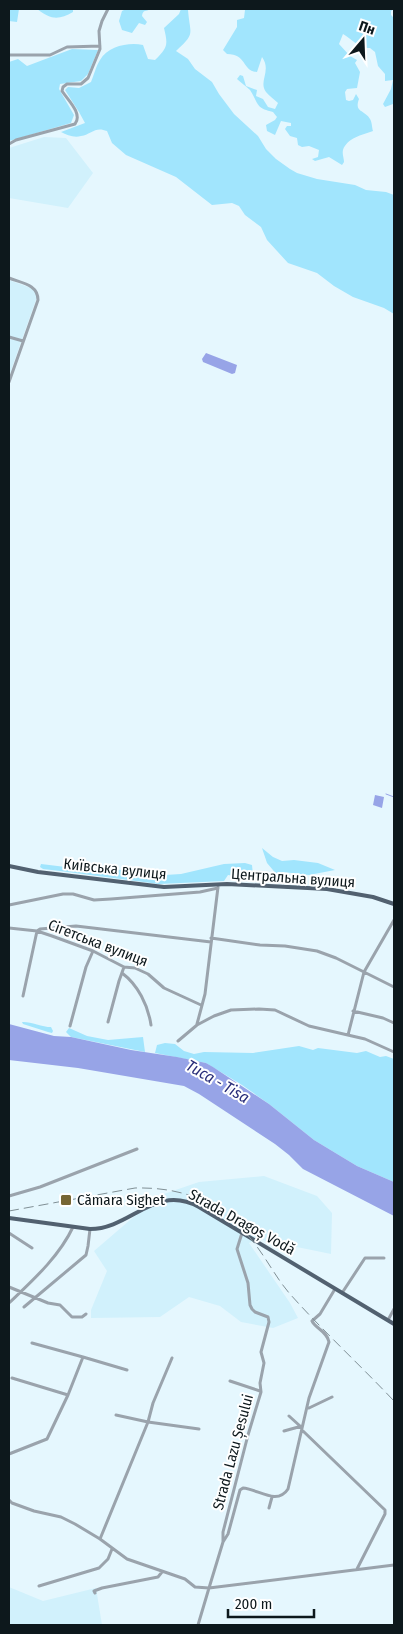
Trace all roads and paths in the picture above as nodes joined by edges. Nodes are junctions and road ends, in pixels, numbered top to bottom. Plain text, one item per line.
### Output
1 (108, 9) edge
2 (100, 46) junction
3 (9, 54) edge
4 (9, 144) edge
5 (9, 278) edge
6 (9, 337) edge
7 (23, 342) junction
8 (9, 382) edge
9 (9, 866) edge
10 (218, 886) junction
11 (394, 904) edge
12 (9, 905) edge
13 (394, 920) edge
14 (9, 928) edge
15 (37, 931) junction
16 (211, 940) junction
17 (92, 951) junction
18 (124, 967) junction
19 (364, 972) junction
20 (122, 973) junction
21 (394, 987) edge
22 (23, 996) dead end
23 (201, 1005) junction
24 (353, 1011) junction
25 (108, 1022) dead end
26 (394, 1023) edge
27 (151, 1025) dead end
28 (197, 1025) junction
29 (70, 1026) dead end
30 (348, 1034) junction
31 (178, 1041) dead end
32 (394, 1052) edge
33 (137, 1149) dead end
34 (9, 1196) edge
35 (9, 1218) edge
36 (73, 1227) junction
37 (90, 1230) junction
38 (9, 1233) edge
39 (242, 1233) junction
40 (32, 1248) dead end
41 (384, 1258) dead end
42 (9, 1287) edge
43 (335, 1289) junction
44 (20, 1292) junction
45 (342, 1293) junction
46 (35, 1297) junction
47 (9, 1303) edge
48 (24, 1307) dead end
49 (394, 1309) edge
50 (86, 1314) dead end
51 (388, 1320) junction
52 (394, 1324) edge
53 (32, 1344) dead end
54 (83, 1357) junction
55 (172, 1358) dead end
56 (127, 1370) dead end
57 (12, 1378) dead end
58 (230, 1381) dead end
59 (261, 1392) junction
60 (68, 1395) junction
61 (332, 1397) dead end
62 (308, 1408) junction
63 (116, 1415) dead end
64 (290, 1416) dead end
65 (148, 1422) junction
66 (301, 1426) junction
67 (199, 1429) dead end
68 (303, 1430) junction
69 (284, 1431) dead end
70 (9, 1454) edge
71 (272, 1497) junction
72 (9, 1500) edge
73 (269, 1508) dead end
74 (100, 1539) junction
75 (223, 1542) junction
76 (112, 1549) junction
77 (394, 1565) edge
78 (357, 1570) junction
79 (162, 1572) junction
80 (39, 1586) dead end
81 (209, 1588) junction
82 (95, 1593) dead end
83 (198, 1625) edge

1 - 2 street
2 - 3 street
2 - 4 street
5 - 7 street
6 - 7 street
7 - 8 street
9 - 10 main road, Київська вулиця
10 - 11 main road, Центральна вулиця
10 - 12 street
10 - 16 street
13 - 19 street
14 - 15 street, Сігетська вулиця
15 - 16 street
15 - 17 street, Сігетська вулиця
15 - 22 street
16 - 19 street
16 - 23 street
17 - 18 street, Сігетська вулиця
17 - 29 street
18 - 20 street
18 - 23 street, Сігетська вулиця
19 - 21 street
19 - 24 street
20 - 25 street
20 - 27 street
23 - 28 street
24 - 26 street
24 - 30 street
28 - 30 street
28 - 31 street
30 - 32 street
33 - 34 street
35 - 36 main road, Strada Dragoș Vodă
36 - 37 main road, Strada Dragoș Vodă
36 - 44 street
37 - 39 main road, Strada Dragoș Vodă
37 - 46 street
38 - 40 street
39 - 43 main road, Strada Dragoș Vodă
39 - 59 street, Strada Lazu Șesului
41 - 45 street
42 - 44 street
43 - 45 main road, Strada Dragoș Vodă
43 - 62 street
44 - 46 street
44 - 47 street
45 - 51 main road, Strada Dragoș Vodă
46 - 48 street
46 - 50 street
49 - 51 street
51 - 52 main road, Strada Dragoș Vodă
53 - 54 street
54 - 56 street
54 - 60 street
55 - 65 street
57 - 60 street
58 - 59 street
59 - 75 street, Strada Lazu Șesului
60 - 70 street
61 - 62 street
62 - 66 street
63 - 65 street
64 - 66 street
65 - 67 street
65 - 74 street
66 - 68 street
66 - 69 street
68 - 71 street
68 - 78 street
71 - 73 street
71 - 75 street, Strada Lazu Șesului
72 - 74 street
74 - 76 street
75 - 81 street, Strada Lazu Șesului
76 - 79 street
76 - 80 street
77 - 78 street
78 - 81 street
79 - 81 street
79 - 82 street
81 - 83 street, Strada Lazu Șesului

